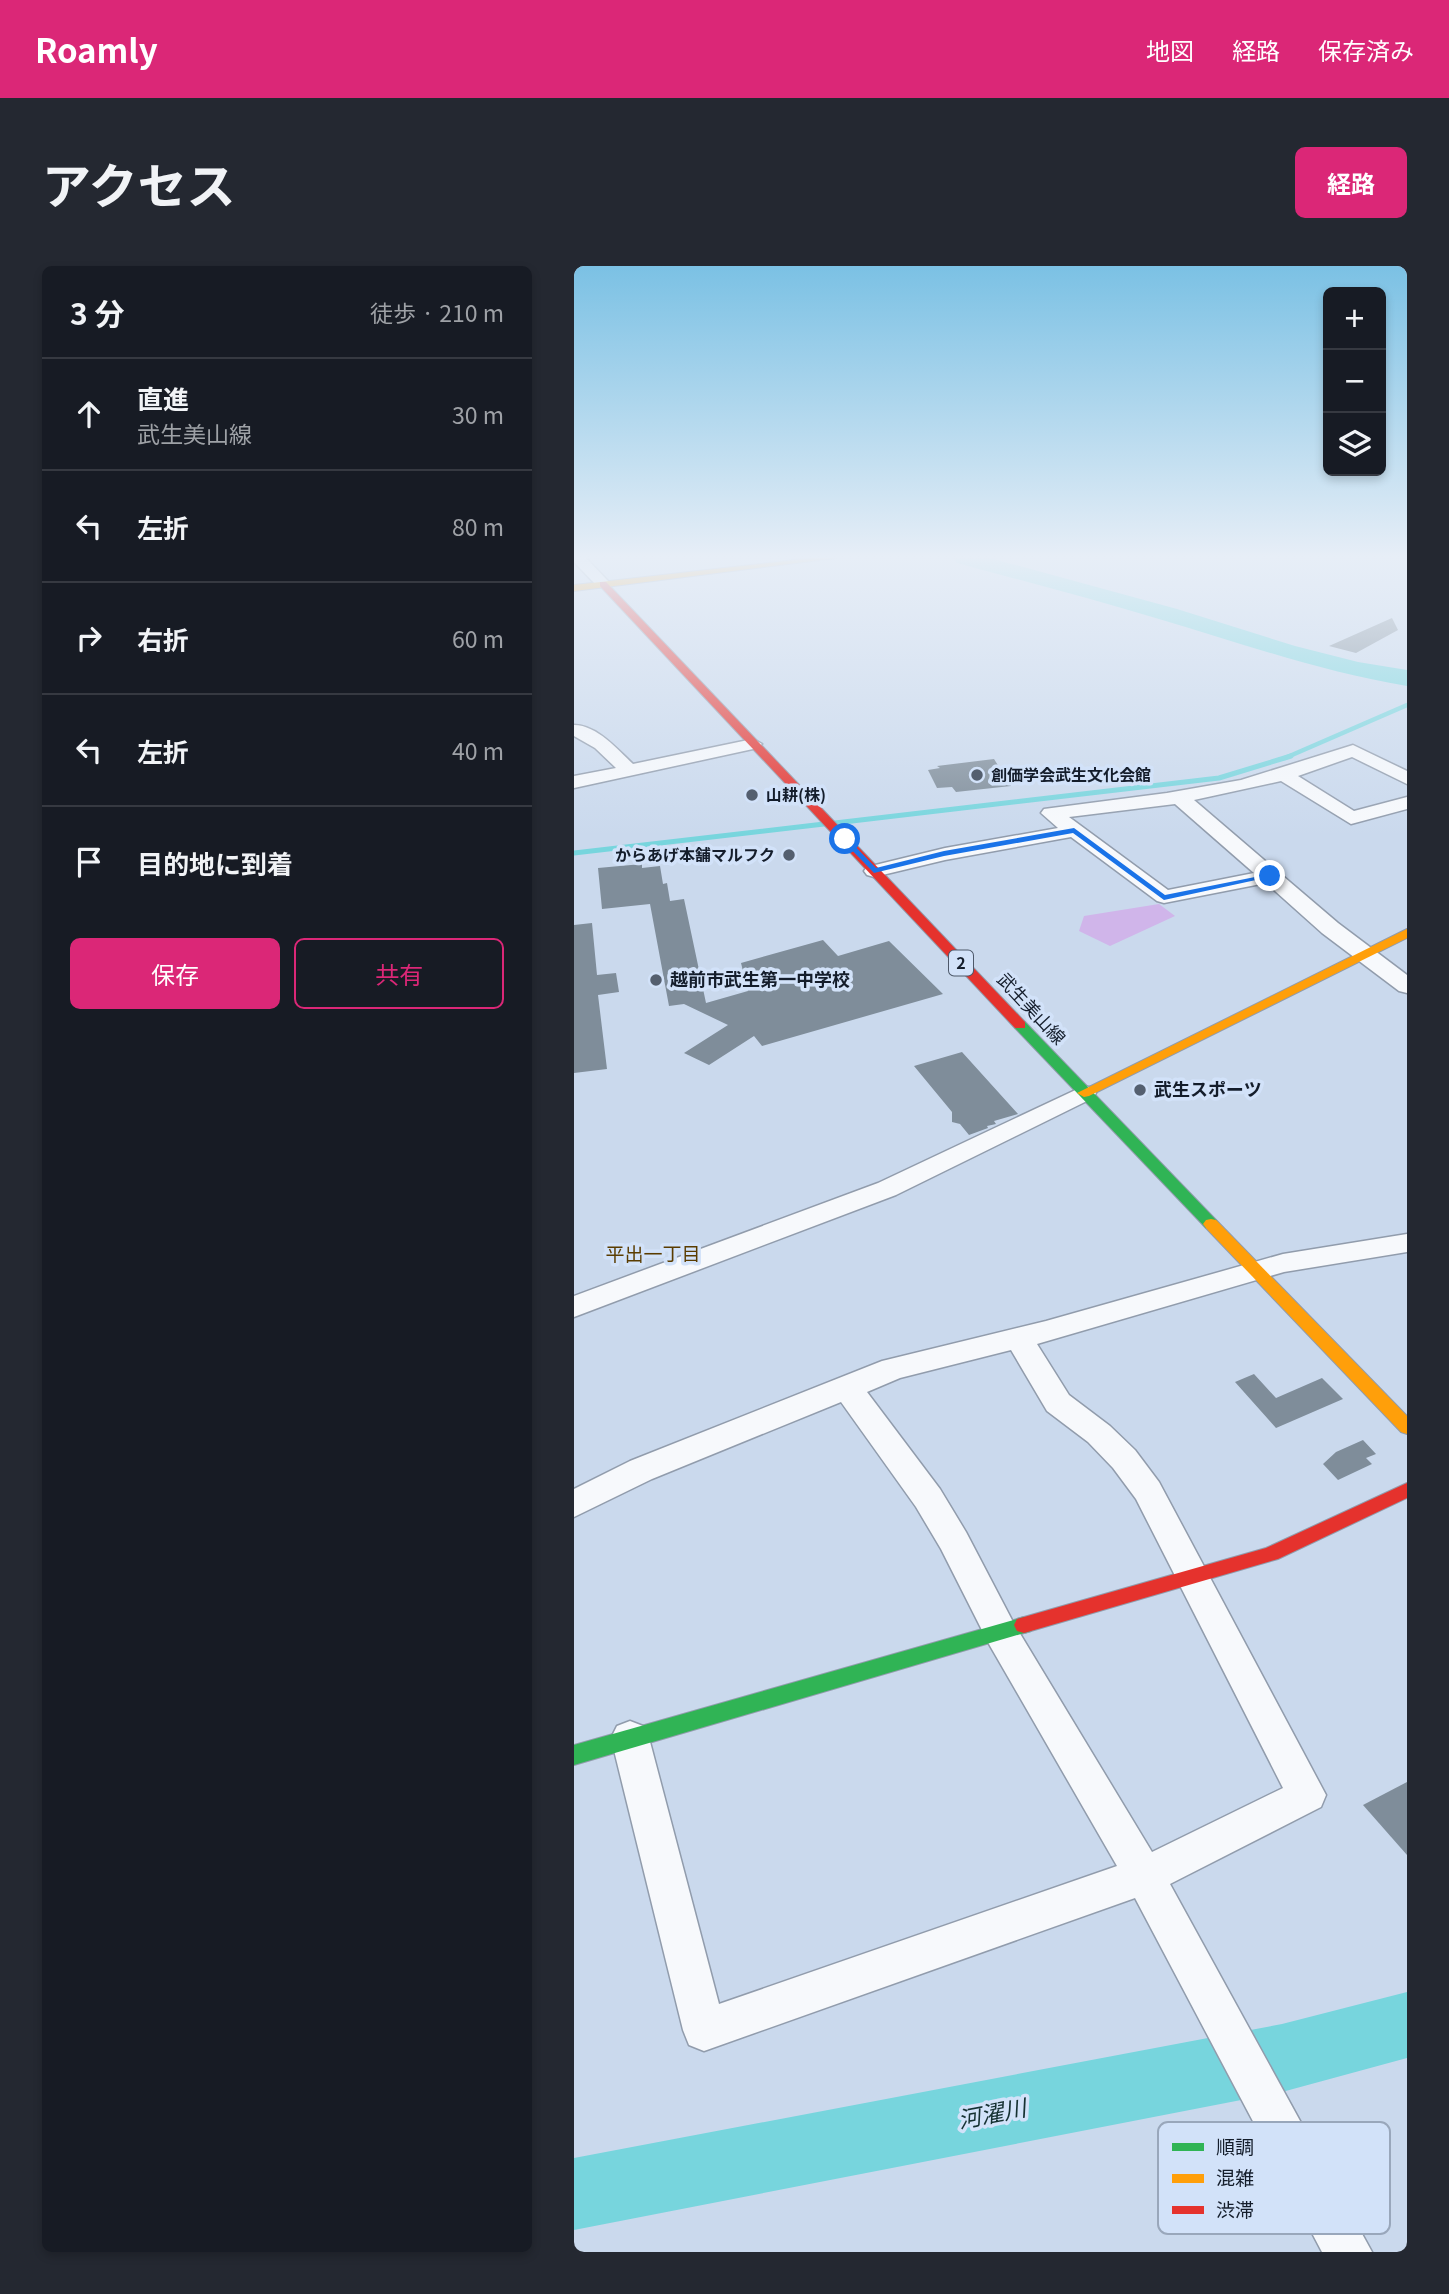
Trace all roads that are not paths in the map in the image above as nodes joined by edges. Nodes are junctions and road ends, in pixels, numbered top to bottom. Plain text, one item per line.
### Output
1 (665, 651) edge
2 (577, 730) dead end
3 (752, 744) junction
4 (629, 770) junction
5 (1285, 776) junction
6 (1407, 778) edge
7 (574, 782) edge
8 (1180, 798) junction
9 (1407, 803) edge
10 (1074, 831) junction
11 (874, 871) junction
12 (1270, 876) junction
13 (1407, 933) edge
14 (1365, 954) junction
15 (1407, 986) edge
16 (1083, 1093) junction
17 (1407, 1242) edge
18 (1255, 1270) junction
19 (574, 1307) edge
20 (1018, 1337) junction
21 (847, 1387) junction
22 (1407, 1427) edge
23 (1407, 1490) edge
24 (574, 1504) edge
25 (1194, 1575) junction
26 (1002, 1633) junction
27 (630, 1738) junction
28 (574, 1755) edge
29 (1144, 1876) junction
30 (1277, 2122) edge
31 (1338, 2234) edge
32 (1348, 2252) edge

1 - 3 main road, 武生美山線 / 2
2 - 4 street
3 - 4 street
3 - 11 main road, 武生美山線 / 2
4 - 7 street
5 - 6 street
5 - 8 street
5 - 9 street
8 - 10 street
8 - 12 street
10 - 11 street
10 - 12 street
11 - 16 main road, 武生美山線 / 2
12 - 14 street
13 - 14 main road
14 - 15 street
14 - 16 main road
16 - 18 main road, 武生美山線 / 2
16 - 19 street
17 - 18 street
18 - 20 street
18 - 22 main road, 武生美山線 / 2
20 - 21 street
20 - 25 street
21 - 24 street
21 - 26 street
23 - 25 main road
25 - 26 main road
25 - 29 street
26 - 27 main road
26 - 29 street
27 - 28 main road
27 - 29 street
29 - 30 street
31 - 32 street

